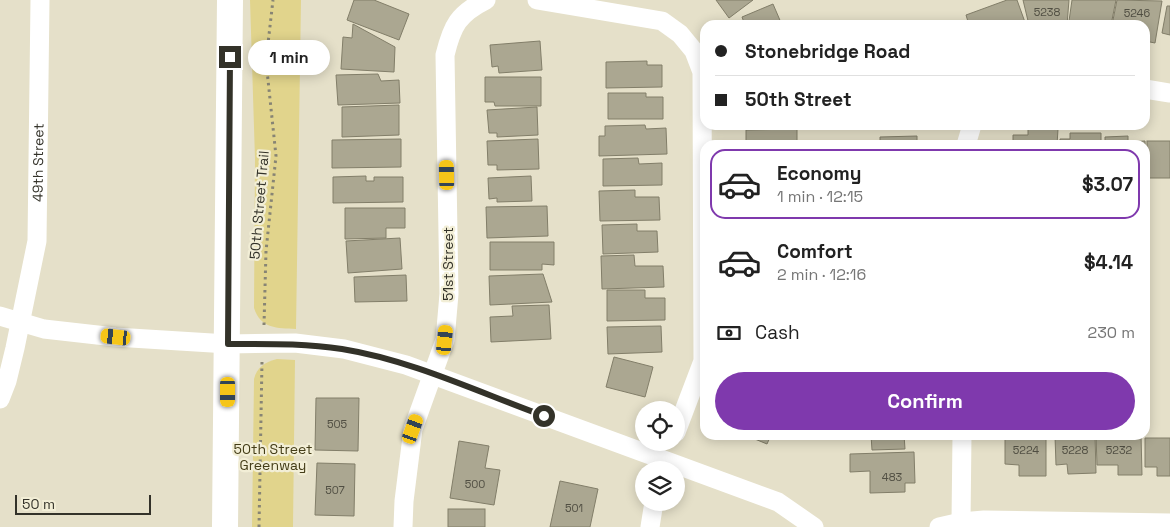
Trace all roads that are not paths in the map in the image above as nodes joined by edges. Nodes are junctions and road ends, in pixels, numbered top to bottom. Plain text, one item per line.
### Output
1 (40, 0) edge
2 (230, 0) edge
3 (486, 0) edge
4 (537, 0) edge
5 (700, 67) edge
6 (1150, 90) edge
7 (1170, 93) edge
8 (0, 316) edge
9 (21, 323) junction
10 (228, 344) junction
11 (700, 369) edge
12 (432, 375) junction
13 (0, 400) edge
14 (685, 408) edge
15 (962, 440) edge
16 (651, 461) edge
17 (685, 473) edge
18 (653, 511) edge
19 (961, 522) junction
20 (1170, 522) edge
21 (225, 527) edge
22 (403, 527) edge
23 (650, 527) edge
24 (814, 527) edge
25 (939, 527) edge

1 - 9 street, 49th Street
2 - 10 main road
3 - 12 street, 51st Street
4 - 5 street
6 - 7 street
8 - 9 street
9 - 10 street
9 - 13 street, 49th Street
10 - 12 street
10 - 21 main road
11 - 14 street
12 - 16 street
12 - 22 street, 51st Street
15 - 19 street
17 - 24 street
18 - 23 street
19 - 20 street
19 - 25 street

